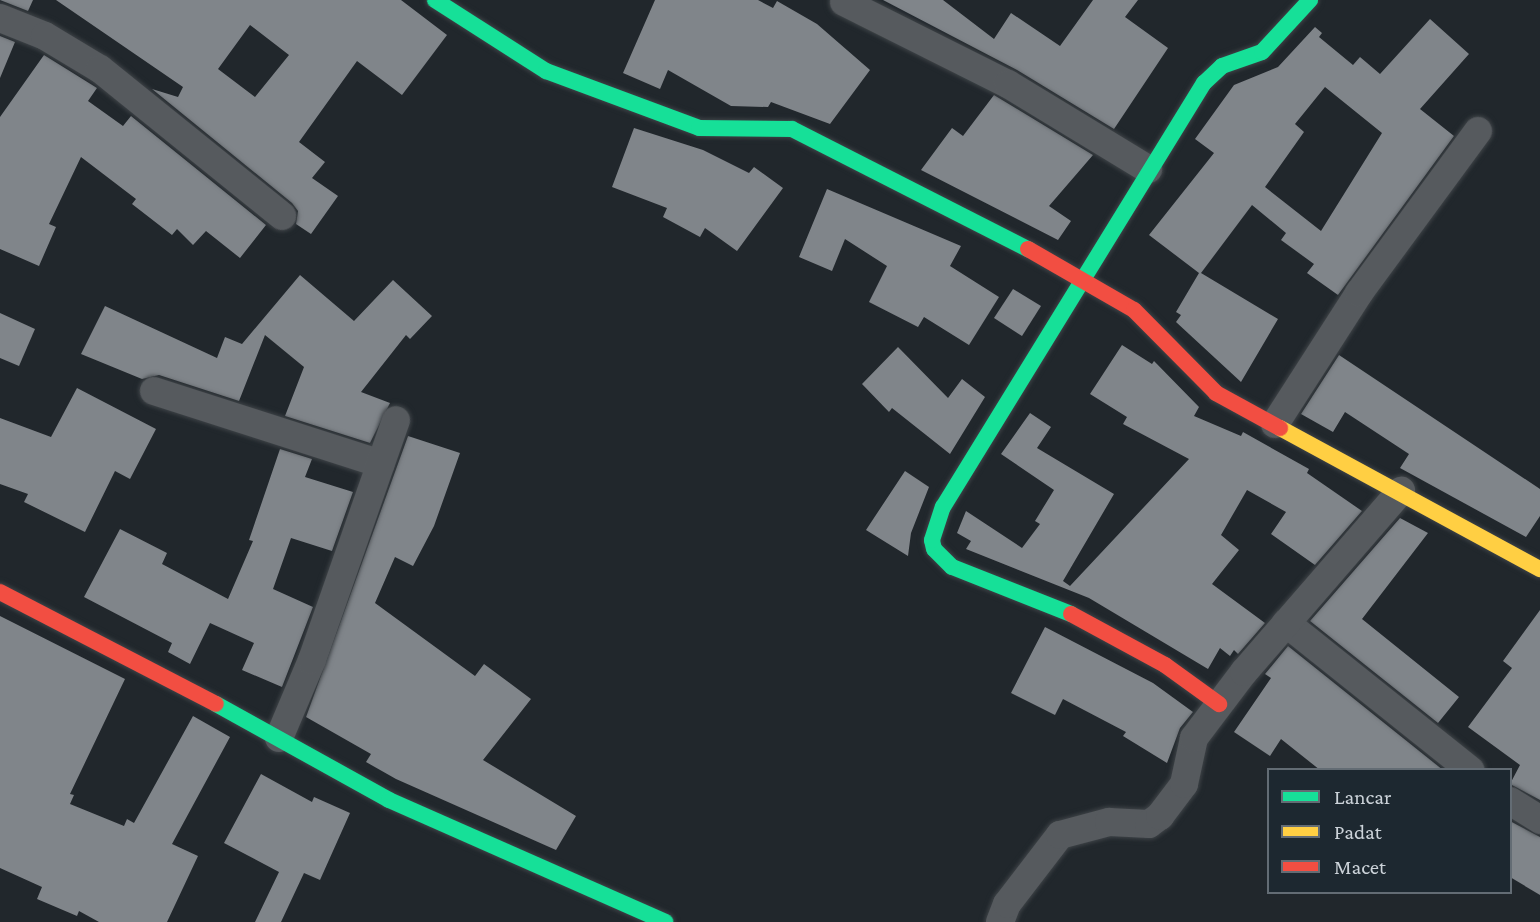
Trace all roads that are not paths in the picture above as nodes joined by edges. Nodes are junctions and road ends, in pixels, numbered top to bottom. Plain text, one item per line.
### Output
1 (435, 0) edge
2 (1310, 0) edge
3 (844, 2) dead end
4 (0, 18) edge
5 (1478, 131) dead end
6 (1148, 169) junction
7 (282, 216) dead end
8 (1087, 279) junction
9 (154, 391) dead end
10 (396, 419) dead end
11 (1275, 424) junction
12 (381, 464) junction
13 (1401, 491) junction
14 (1540, 569) edge
15 (0, 592) edge
16 (1286, 623) junction
17 (1219, 704) junction
18 (279, 738) junction
19 (1467, 768) edge
20 (1512, 802) edge
21 (1540, 820) edge
22 (665, 922) edge
23 (1000, 922) edge

1 - 8 street
2 - 6 street
3 - 6 street
4 - 7 street
5 - 11 street
6 - 8 street
8 - 11 street
8 - 17 street
9 - 12 street
10 - 12 street
11 - 13 street
12 - 18 street
13 - 14 street
13 - 16 street
15 - 18 street
16 - 17 street
16 - 19 street
17 - 23 street
18 - 22 street
20 - 21 street

